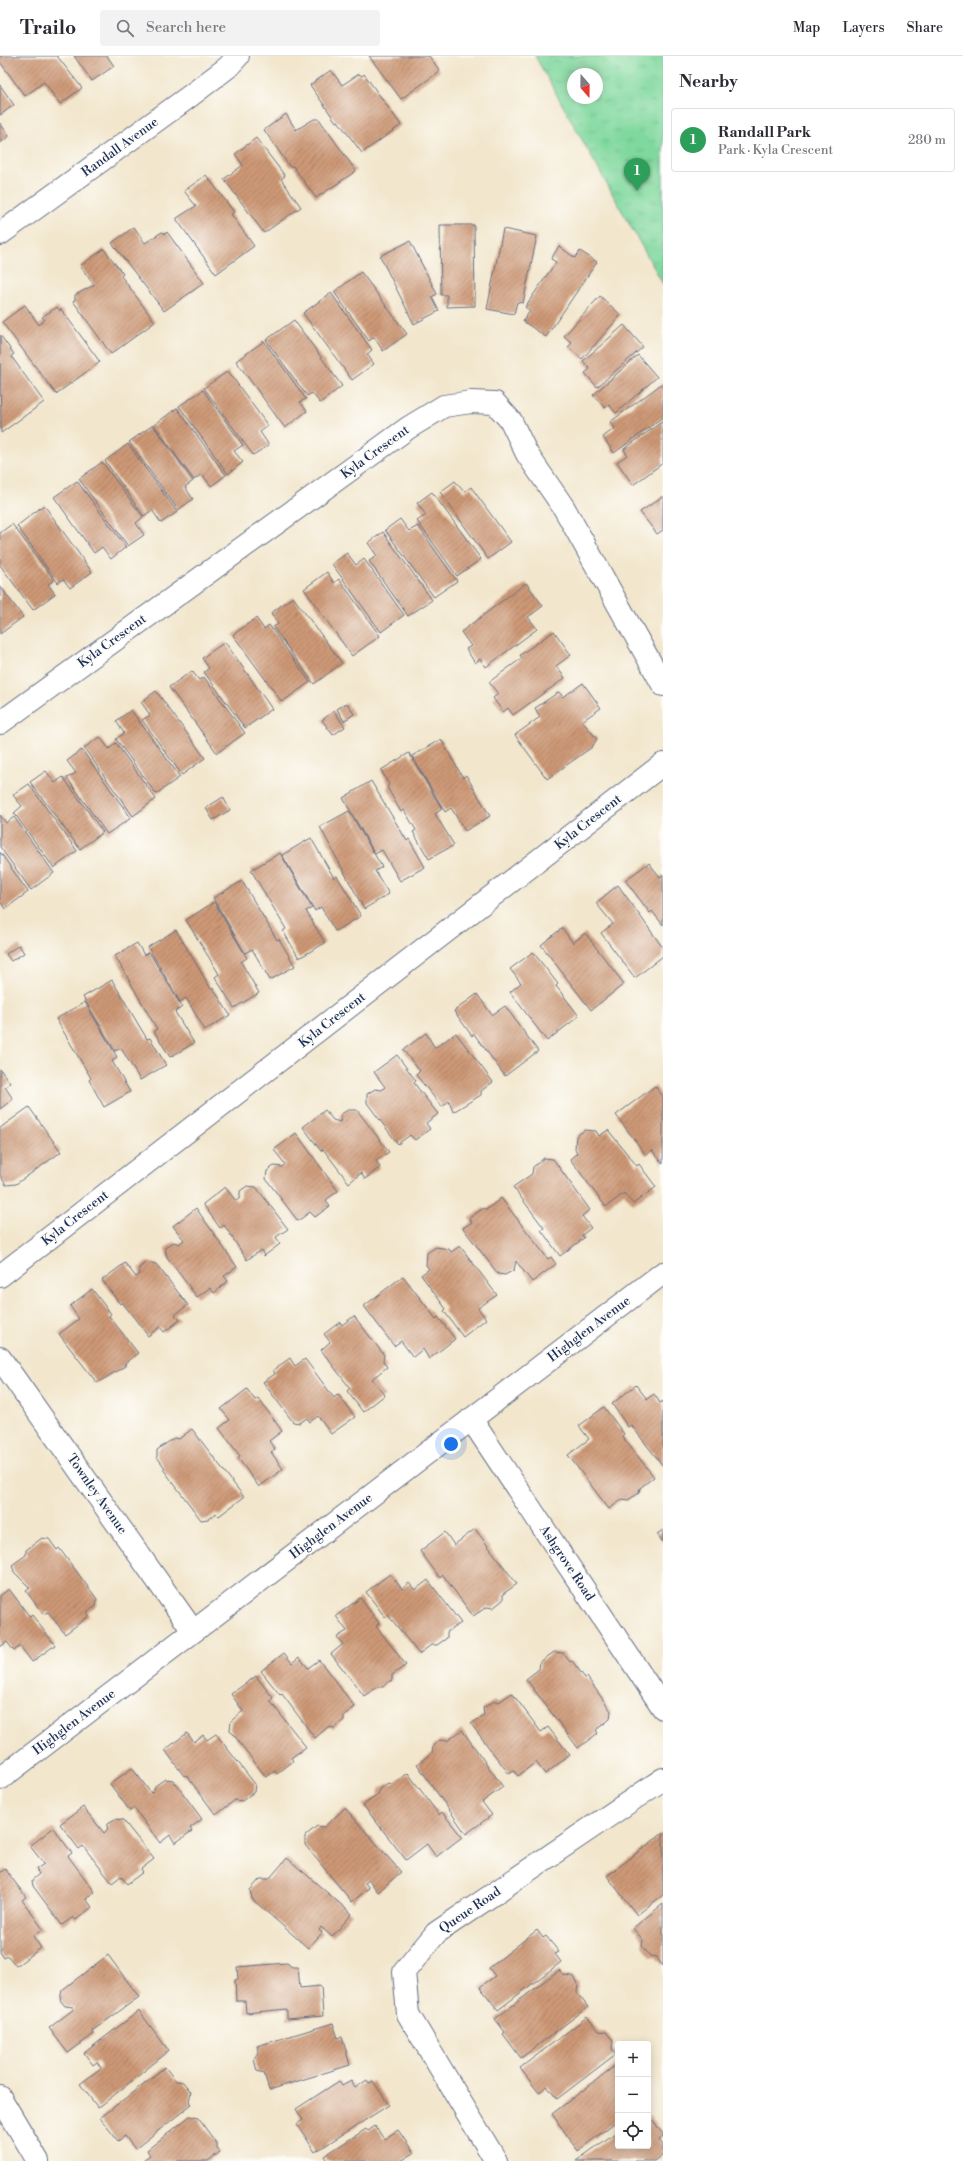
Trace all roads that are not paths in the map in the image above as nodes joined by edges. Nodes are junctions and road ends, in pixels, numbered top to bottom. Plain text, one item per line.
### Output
1 (238, 56) edge
2 (0, 234) edge
3 (663, 685) edge
4 (0, 723) edge
5 (663, 764) edge
6 (663, 1273) edge
7 (0, 1276) edge
8 (0, 1358) edge
9 (471, 1419) junction
10 (194, 1631) junction
11 (663, 1708) edge
12 (0, 1779) edge
13 (663, 1779) edge
14 (0, 2097) edge
15 (38, 2161) edge
16 (496, 2161) edge

1 - 2 street, Randall Avenue
3 - 4 street, Kyla Crescent
5 - 7 street, Kyla Crescent
6 - 9 street, Highglen Avenue
8 - 10 street, Townley Avenue
9 - 10 street, Highglen Avenue
9 - 11 street, Ashgrove Road
10 - 12 street, Highglen Avenue
13 - 16 street, Queue Road
14 - 15 street

